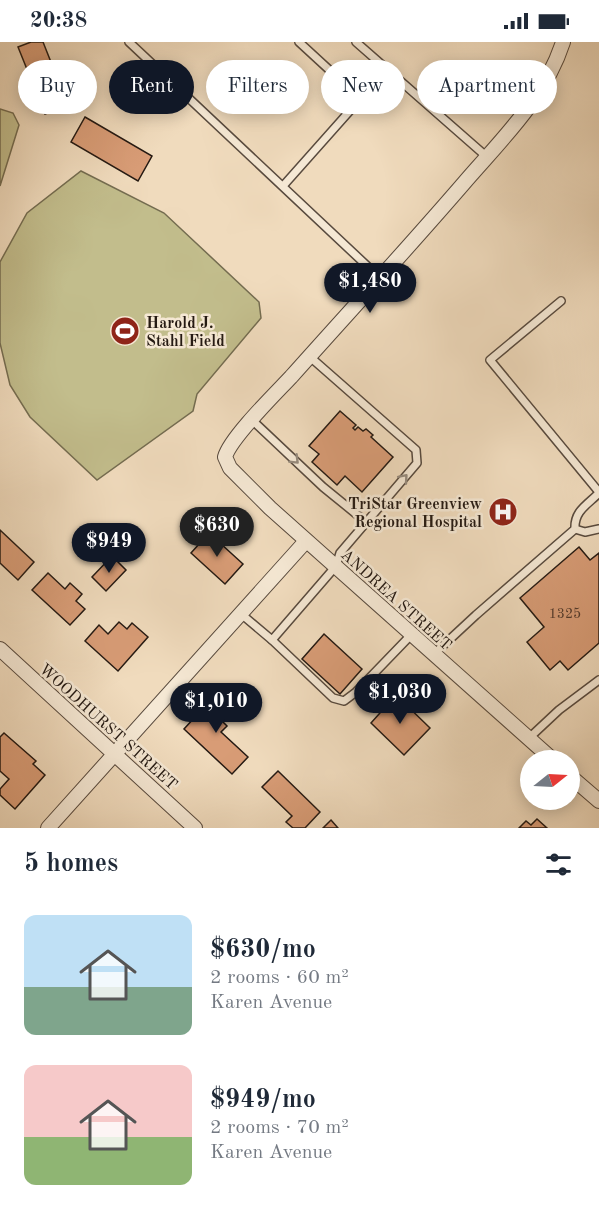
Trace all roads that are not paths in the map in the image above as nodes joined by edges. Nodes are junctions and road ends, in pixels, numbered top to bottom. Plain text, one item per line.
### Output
1 (129, 42) edge
2 (299, 42) edge
3 (356, 42) edge
4 (563, 42) edge
5 (377, 60) edge
6 (321, 62) edge
7 (405, 85) edge
8 (346, 114) edge
9 (487, 157) junction
10 (283, 186) junction
11 (381, 279) junction
12 (561, 301) dead end
13 (309, 356) junction
14 (252, 420) junction
15 (599, 493) edge
16 (366, 522) junction
17 (575, 529) junction
18 (599, 529) edge
19 (306, 541) junction
20 (336, 566) junction
21 (240, 613) junction
22 (412, 634) junction
23 (272, 640) junction
24 (0, 649) edge
25 (434, 654) junction
26 (599, 680) edge
27 (528, 738) junction
28 (542, 750) edge
29 (115, 754) junction
30 (580, 785) edge
31 (599, 801) edge
32 (48, 828) edge
33 (195, 828) edge

1 - 10 lane
2 - 6 lane
3 - 5 lane
4 - 9 street
7 - 9 lane
8 - 10 lane
9 - 11 street
10 - 11 lane
11 - 13 street
12 - 15 lane
13 - 14 street
16 -> 13 lane
14 -> 16 lane
14 - 19 street, ANDREA STREET
15 - 17 lane
16 - 20 lane
17 - 18 lane
17 - 25 lane
19 - 20 street, ANDREA STREET
19 - 21 street
20 - 22 street, ANDREA STREET
20 - 23 lane
21 - 23 lane
21 - 29 street
22 - 23 lane
22 - 25 street, ANDREA STREET
24 - 29 street, WOODHURST STREET
25 - 27 street, ANDREA STREET
26 - 27 lane
27 - 28 street, ANDREA STREET
29 - 32 street
29 - 33 street, WOODHURST STREET
30 - 31 street

